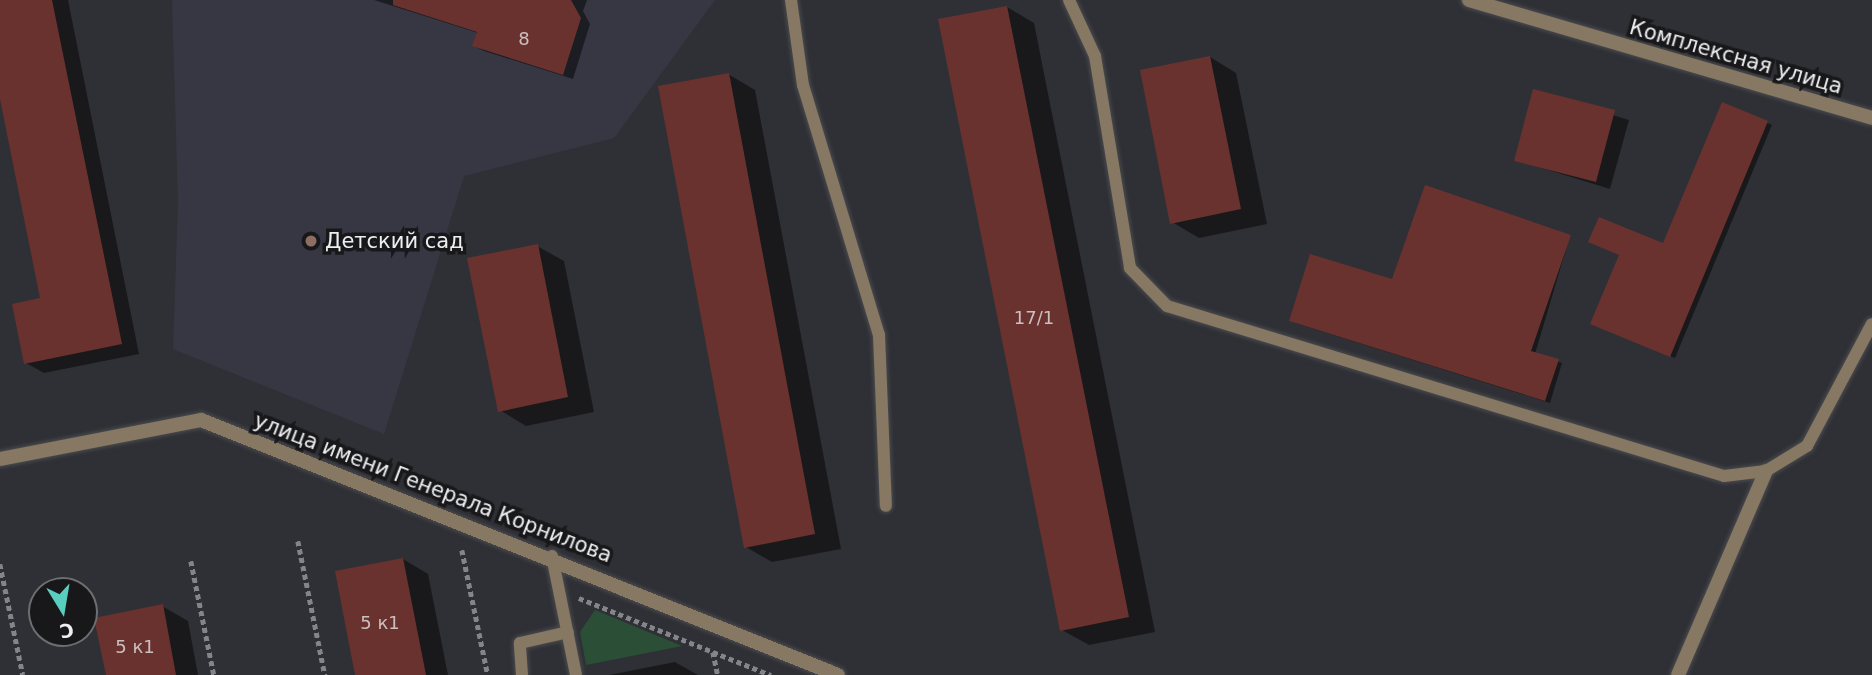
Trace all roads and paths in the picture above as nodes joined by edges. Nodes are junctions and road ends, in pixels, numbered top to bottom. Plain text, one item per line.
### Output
1 (792, 0) edge
2 (1069, 0) edge
3 (1469, 0) edge
4 (1872, 118) edge
5 (1872, 324) edge
6 (0, 459) edge
7 (1766, 471) junction
8 (886, 506) dead end
9 (298, 541) dead end
10 (462, 550) dead end
11 (552, 556) junction
12 (191, 561) dead end
13 (0, 564) edge
14 (568, 632) junction
15 (713, 652) dead end
16 (23, 675) edge
17 (214, 675) edge
18 (325, 675) edge
19 (488, 675) edge
20 (522, 675) edge
21 (576, 675) edge
22 (718, 675) edge
23 (838, 675) edge
24 (1678, 675) edge

1 - 8 lane
2 - 7 lane
3 - 4 street, Комплексная улица
5 - 7 lane
6 - 11 street, улица имени Генерала Корнилова
7 - 24 street
9 - 18 path
10 - 19 path
11 - 14 lane
11 - 23 street, улица имени Генерала Корнилова
12 - 17 path
13 - 16 path
14 - 20 lane
14 - 21 lane
15 - 22 path

